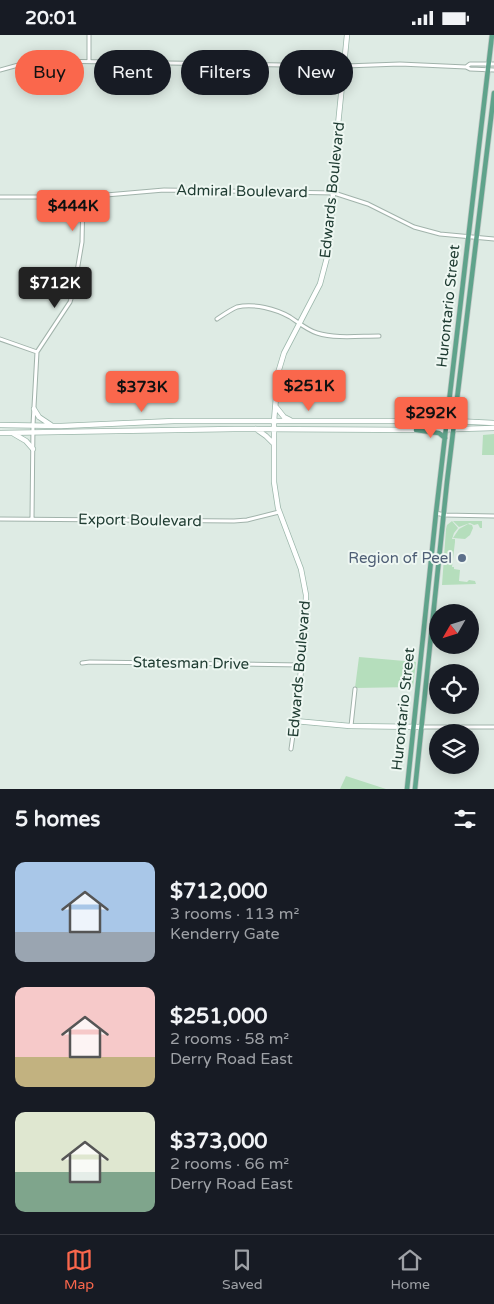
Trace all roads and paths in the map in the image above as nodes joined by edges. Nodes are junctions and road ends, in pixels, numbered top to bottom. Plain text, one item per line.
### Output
1 (89, 35) edge
2 (347, 35) edge
3 (492, 35) edge
4 (346, 50) edge
5 (88, 61) junction
6 (279, 65) edge
7 (353, 66) edge
8 (490, 66) edge
9 (0, 70) edge
10 (494, 70) edge
11 (494, 93) edge
12 (341, 95) edge
13 (334, 193) junction
14 (0, 197) edge
15 (83, 197) junction
16 (468, 236) junction
17 (476, 237) junction
18 (494, 239) edge
19 (217, 319) dead end
20 (299, 323) junction
21 (379, 336) dead end
22 (0, 339) edge
23 (37, 352) junction
24 (276, 405) junction
25 (34, 409) junction
26 (274, 421) junction
27 (294, 421) junction
28 (447, 421) junction
29 (454, 421) junction
30 (214, 422) junction
31 (234, 422) junction
32 (494, 423) edge
33 (100, 424) junction
34 (0, 425) edge
35 (33, 425) junction
36 (52, 425) junction
37 (75, 425) junction
38 (494, 428) edge
39 (214, 429) junction
40 (234, 429) junction
41 (256, 429) junction
42 (274, 429) junction
43 (446, 429) junction
44 (453, 429) junction
45 (416, 430) junction
46 (101, 432) junction
47 (0, 433) edge
48 (13, 433) junction
49 (76, 433) junction
50 (33, 434) junction
51 (446, 438) junction
52 (274, 444) junction
53 (33, 449) junction
54 (279, 512) junction
55 (436, 513) junction
56 (444, 515) junction
57 (494, 516) edge
58 (0, 519) edge
59 (32, 519) junction
60 (82, 663) dead end
61 (301, 665) junction
62 (355, 689) dead end
63 (295, 721) junction
64 (350, 727) junction
65 (415, 727) junction
66 (422, 727) junction
67 (494, 727) edge
68 (291, 749) dead end
69 (407, 789) edge
70 (415, 789) edge

1 - 5 street
2 - 4 main road, Edwards Boulevard
3 - 8 main road, Hurontario Street
5 - 6 street
5 - 9 street
7 - 8 street
8 - 10 street
8 - 16 main road, Hurontario Street
11 - 17 main road, Hurontario Street
12 - 13 main road, Edwards Boulevard
13 - 15 street, Admiral Boulevard
13 - 16 street, Admiral Boulevard
13 - 20 main road, Edwards Boulevard
14 - 15 street, Admiral Boulevard
15 - 23 street
16 - 17 street, Admiral Boulevard
16 - 28 main road, Hurontario Street
17 - 18 street, Admiral Boulevard
17 - 29 main road, Hurontario Street
19 - 20 street
20 - 21 street
20 - 24 main road, Edwards Boulevard
22 - 23 street
23 - 25 street
24 - 26 main road, Edwards Boulevard
24 - 27 main road
25 - 35 street
25 - 36 main road
26 - 27 main road
26 - 31 main road
26 - 42 main road, Edwards Boulevard
27 - 28 main road
28 - 29 main road
28 - 43 main road, Hurontario Street
29 - 32 main road
29 - 44 main road, Hurontario Street
30 - 31 main road
30 - 33 main road
30 - 39 main road
31 - 40 main road
33 - 37 main road
33 - 46 main road
34 - 35 main road
35 - 36 main road
35 - 50 street
36 - 37 main road
37 - 49 main road
38 - 44 main road
39 - 40 main road
39 - 46 main road
40 - 41 main road
41 - 42 main road
41 - 52 main road
42 - 45 main road
42 - 52 main road, Edwards Boulevard
43 - 44 main road
43 - 45 main road
43 - 51 main road, Hurontario Street
44 - 56 main road, Hurontario Street
45 - 51 main road
46 - 49 main road
47 - 48 main road
48 - 50 main road
48 - 53 main road
49 - 50 main road
50 - 53 street
51 - 55 main road, Hurontario Street
52 - 54 main road, Edwards Boulevard
53 - 59 street
54 - 59 street, Export Boulevard
54 - 61 main road, Edwards Boulevard
55 - 56 street
55 - 65 main road, Hurontario Street
56 - 57 street
56 - 66 main road, Hurontario Street
58 - 59 street, Export Boulevard
60 - 61 street, Statesman Drive
61 - 63 main road, Edwards Boulevard
62 - 64 street
63 - 64 main road
63 - 68 street, Edwards Boulevard
64 - 65 main road
65 - 66 main road
65 - 69 main road, Hurontario Street
66 - 67 street
66 - 70 main road, Hurontario Street

